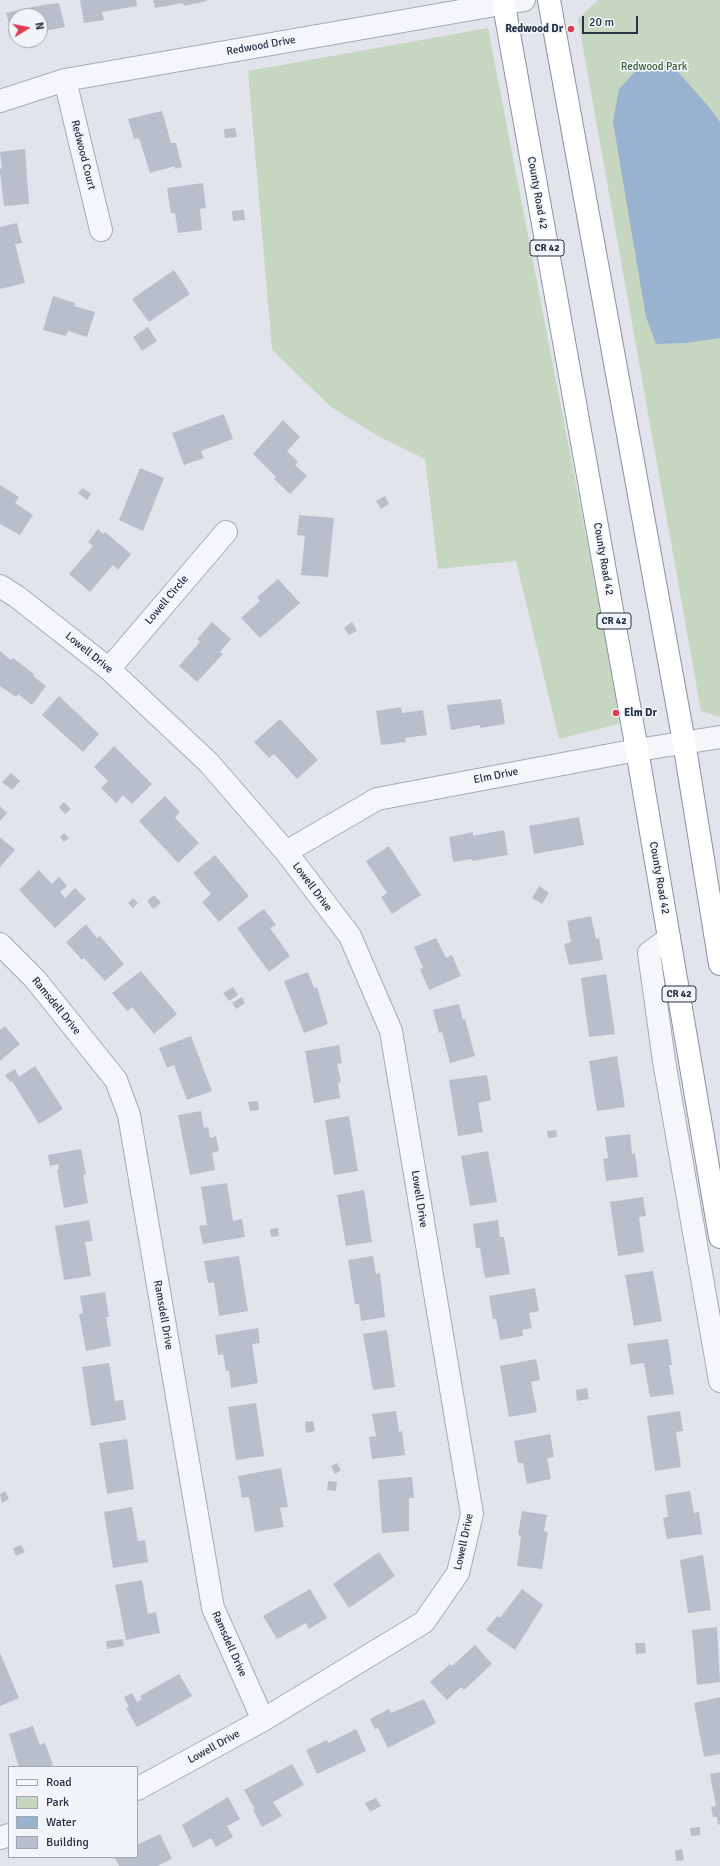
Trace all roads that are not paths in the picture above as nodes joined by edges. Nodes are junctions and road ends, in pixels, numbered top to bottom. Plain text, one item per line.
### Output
1 (549, 0) edge
2 (510, 1) edge
3 (65, 80) junction
4 (0, 101) edge
5 (102, 230) dead end
6 (226, 532) dead end
7 (0, 586) edge
8 (109, 669) junction
9 (720, 737) edge
10 (684, 742) junction
11 (637, 750) junction
12 (286, 852) junction
13 (669, 938) junction
14 (0, 944) edge
15 (720, 964) edge
16 (720, 1237) edge
17 (720, 1381) edge
18 (263, 1720) junction
19 (138, 1788) edge

1 - 10 highway
2 - 3 street, Redwood Drive
2 - 11 highway, County Road 42 / CR 42
3 - 4 street, Redwood Drive
3 - 5 street, Redwood Court
6 - 8 street, Lowell Circle
7 - 8 street, Lowell Drive
8 - 12 street, Lowell Drive
9 - 10 street, Elm Drive
10 - 11 street, Elm Drive
10 - 15 highway
11 - 12 street, Elm Drive
11 - 13 highway, County Road 42 / CR 42
12 - 18 street, Lowell Drive
13 - 16 highway, County Road 42 / CR 42
13 - 17 street
14 - 18 street, Ramsdell Drive
18 - 19 street, Lowell Drive

